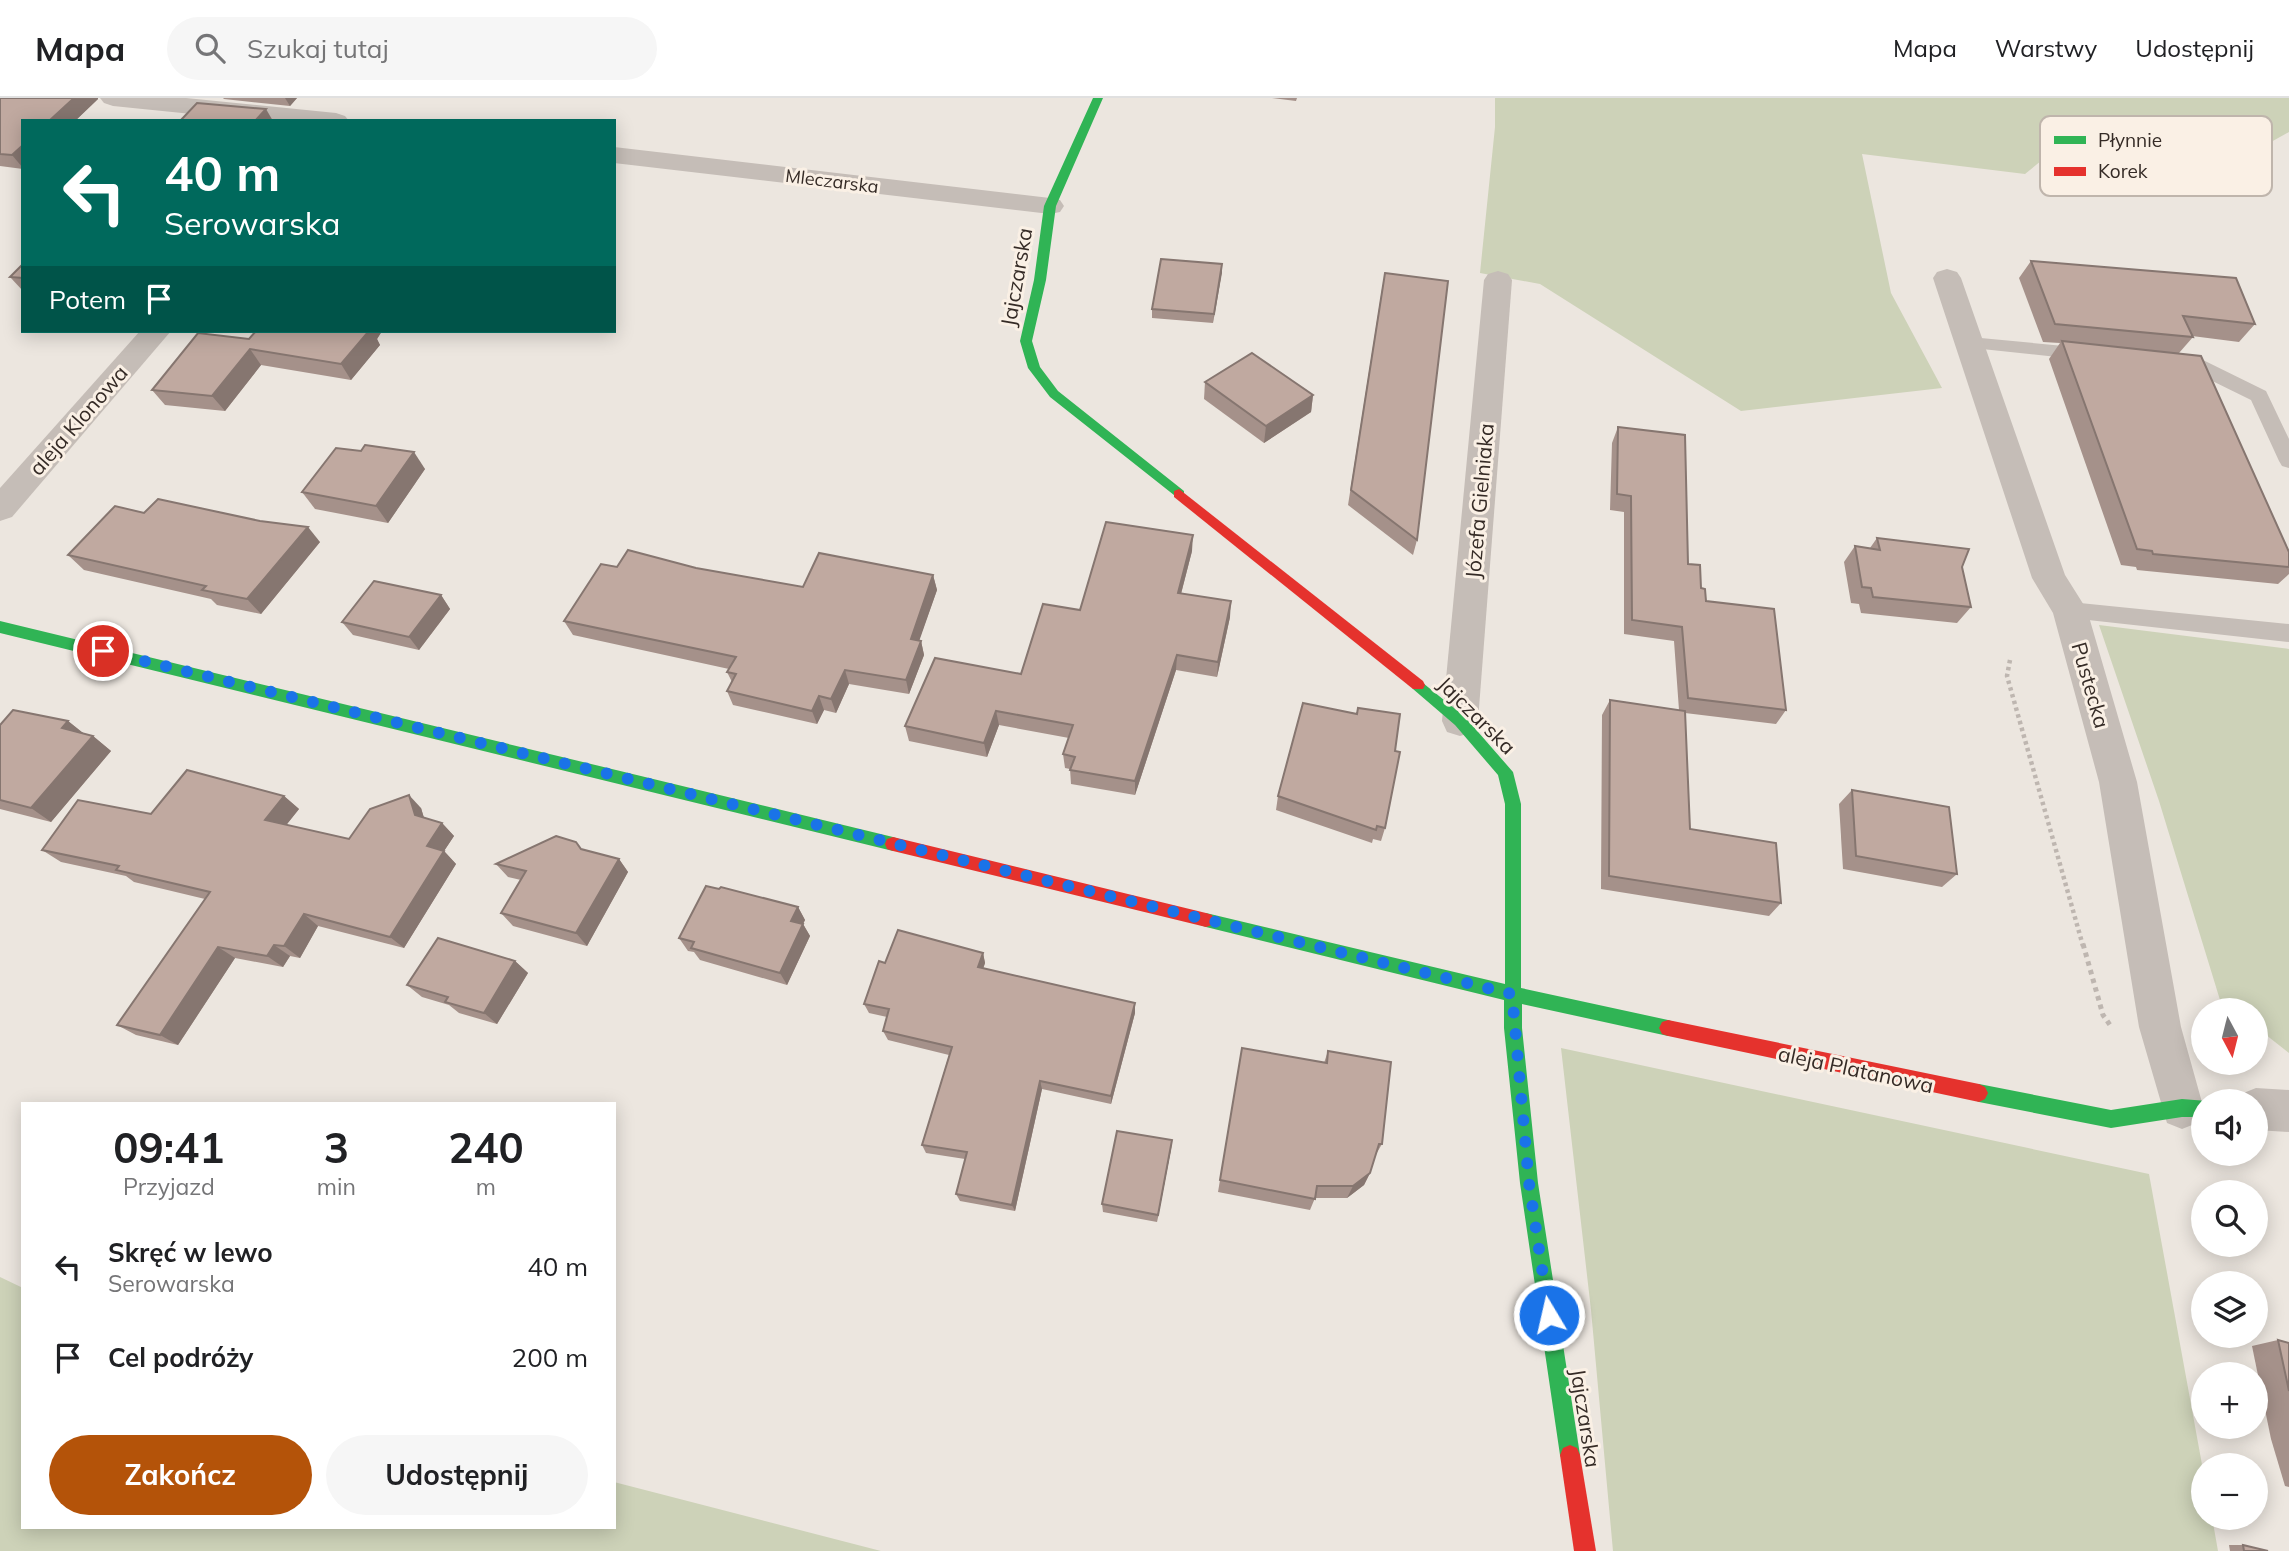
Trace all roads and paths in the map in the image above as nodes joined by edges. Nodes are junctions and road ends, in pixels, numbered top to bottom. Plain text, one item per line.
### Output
1 (113, 98) edge
2 (1098, 98) edge
3 (341, 116) edge
4 (616, 155) edge
5 (1050, 206) junction
6 (1947, 278) dead end
7 (1498, 280) dead end
8 (154, 333) edge
9 (1970, 343) junction
10 (2103, 356) edge
11 (2156, 361) edge
12 (2289, 461) edge
13 (0, 509) edge
14 (2070, 610) junction
15 (0, 627) edge
16 (2289, 633) edge
17 (2010, 660) dead end
18 (1460, 721) junction
19 (1512, 994) junction
20 (2118, 1035) dead end
21 (2191, 1103) edge
22 (2191, 1108) edge
23 (2268, 1110) edge
24 (2289, 1111) edge
25 (1585, 1551) edge

1 - 3 street
2 - 5 street, Jajczarska
4 - 5 street, Mleczarska
5 - 18 street, Jajczarska
6 - 9 street, Pustecka
7 - 18 street, Józefa Gielniaka
8 - 13 street, aleja Klonowa
9 - 10 lane
9 - 14 street, Pustecka
11 - 12 lane
14 - 16 lane
14 - 21 street, Pustecka
15 - 19 street, aleja Platanowa
17 - 20 path
18 - 19 street, Jajczarska
19 - 22 street, aleja Platanowa
19 - 25 street, Jajczarska
23 - 24 street

